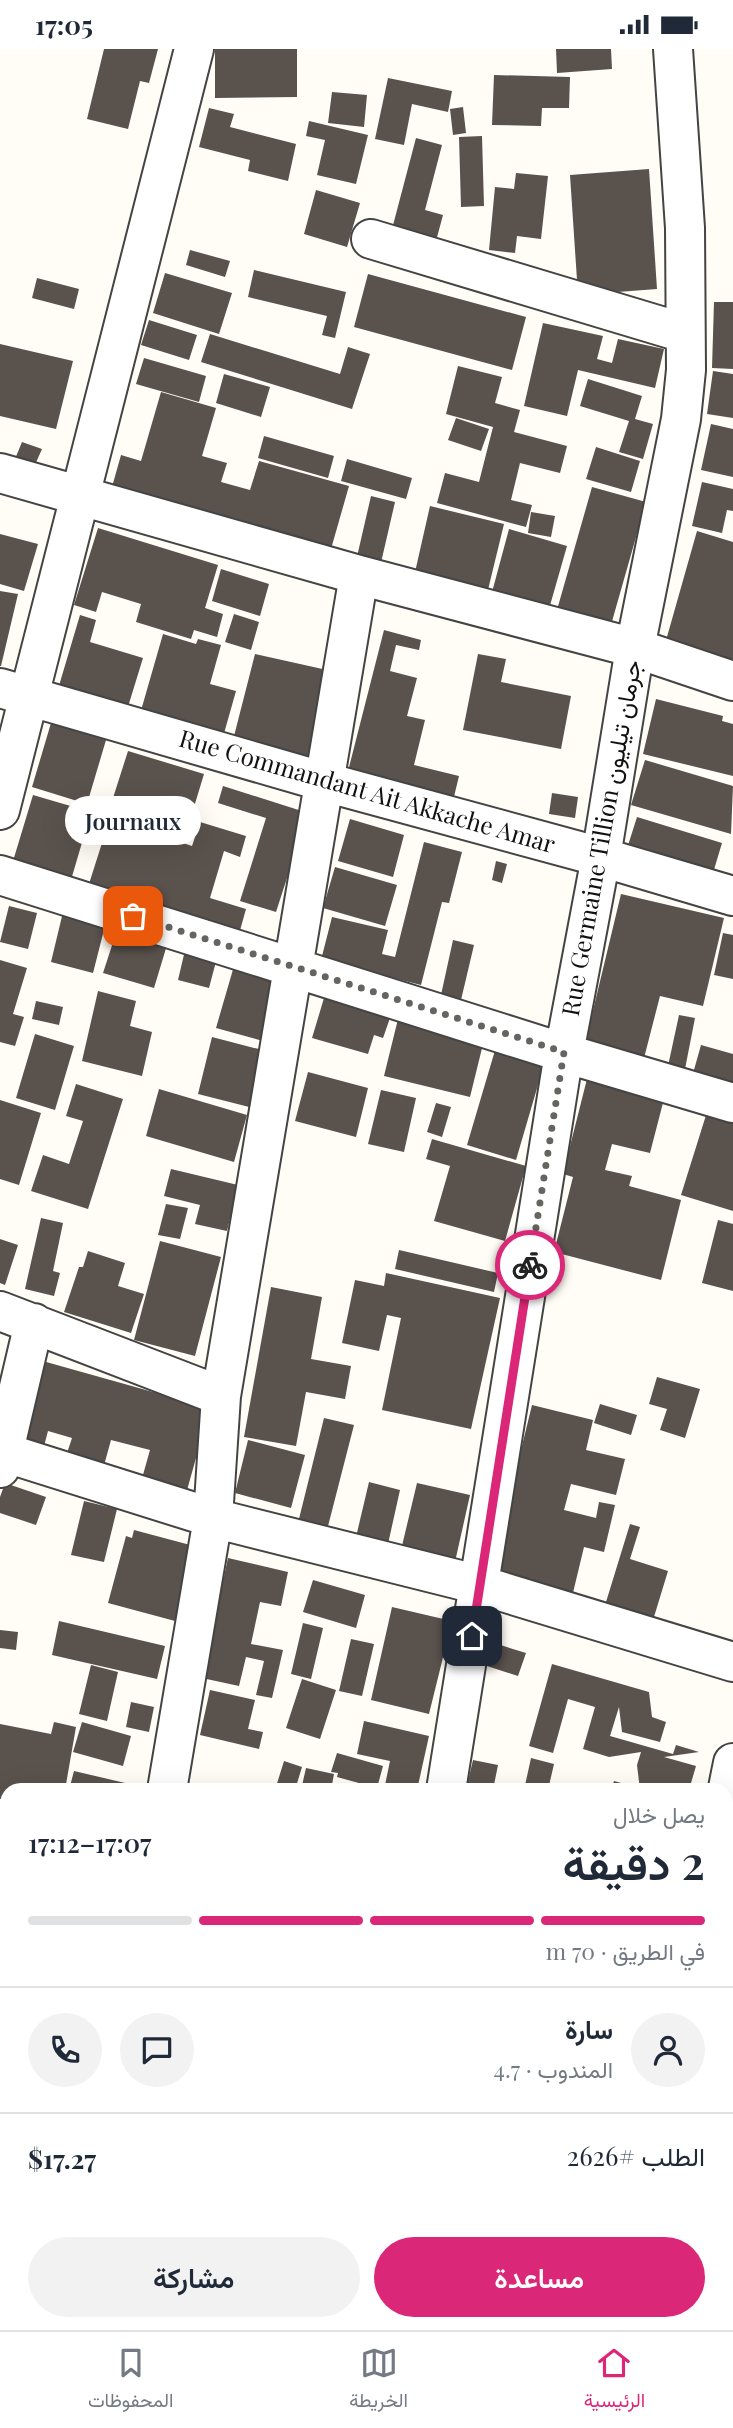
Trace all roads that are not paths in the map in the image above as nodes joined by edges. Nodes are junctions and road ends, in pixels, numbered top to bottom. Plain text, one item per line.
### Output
1 (194, 49) edge
2 (673, 49) edge
3 (371, 239) dead end
4 (684, 333) junction
5 (0, 473) edge
6 (80, 498) junction
7 (359, 575) junction
8 (635, 648) junction
9 (733, 681) edge
10 (14, 692) edge
11 (325, 782) junction
12 (0, 810) edge
13 (601, 857) junction
14 (0, 875) edge
15 (733, 896) edge
16 (293, 967) junction
17 (564, 1052) junction
18 (733, 1103) edge
19 (17, 1317) edge
20 (220, 1397) junction
21 (1, 1457) edge
22 (212, 1518) junction
23 (480, 1585) junction
24 (733, 1662) edge
25 (733, 1763) edge
26 (168, 1783) edge
27 (447, 1783) edge
28 (729, 1783) edge

1 - 6 street
2 - 4 street, Rue Germaine Tillion جرمان تيليون
3 - 4 street
4 - 8 street, Rue Germaine Tillion جرمان تيليون
5 - 6 street
6 - 7 street
6 - 10 street
7 - 8 street
7 - 11 street
8 - 9 street
8 - 13 street, Rue Germaine Tillion جرمان تيليون
10 - 11 street, Rue Commandant Ait Akkache Amar
10 - 12 street
11 - 13 street, Rue Commandant Ait Akkache Amar
11 - 16 street
13 - 15 street, Rue Commandant Ait Akkache Amar
13 - 17 street, Rue Germaine Tillion جرمان تيليون
14 - 16 street
16 - 17 street
16 - 20 street
17 - 18 street
17 - 23 street, Rue Germaine Tillion جرمان تيليون
19 - 20 street
19 - 21 street
20 - 22 street
21 - 22 street
22 - 23 street
22 - 26 street
23 - 24 street
23 - 27 street, Rue Germaine Tillion جرمان تيليون
25 - 28 street

